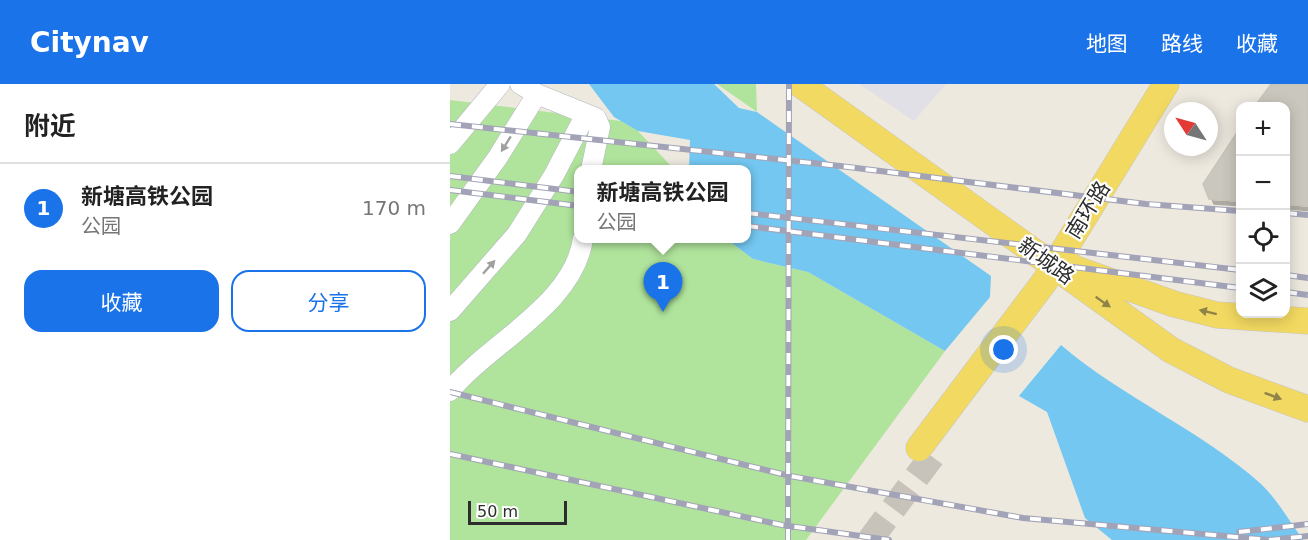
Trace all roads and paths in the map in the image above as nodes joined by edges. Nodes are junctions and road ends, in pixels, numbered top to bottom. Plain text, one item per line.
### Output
1 (500, 84) edge
2 (800, 84) edge
3 (817, 84) edge
4 (1166, 84) edge
5 (1185, 84) edge
6 (529, 89) edge
7 (586, 114) junction
8 (450, 144) edge
9 (592, 165) edge
10 (450, 224) edge
11 (582, 243) edge
12 (1063, 267) junction
13 (450, 311) edge
14 (1308, 321) edge
15 (450, 391) edge
16 (1308, 409) edge
17 (929, 447) tunnel mouth

1 - 8 street
2 - 12 main road, 新城路
3 - 12 main road, 新城路
4 - 12 main road, 南环路
5 - 12 main road, 南环路
6 - 7 street
6 -> 10 street
7 - 9 street
13 -> 7 street
11 - 15 street
14 -> 12 main road, 新城路
12 -> 16 main road, 新城路
12 - 17 main road, 南环路

